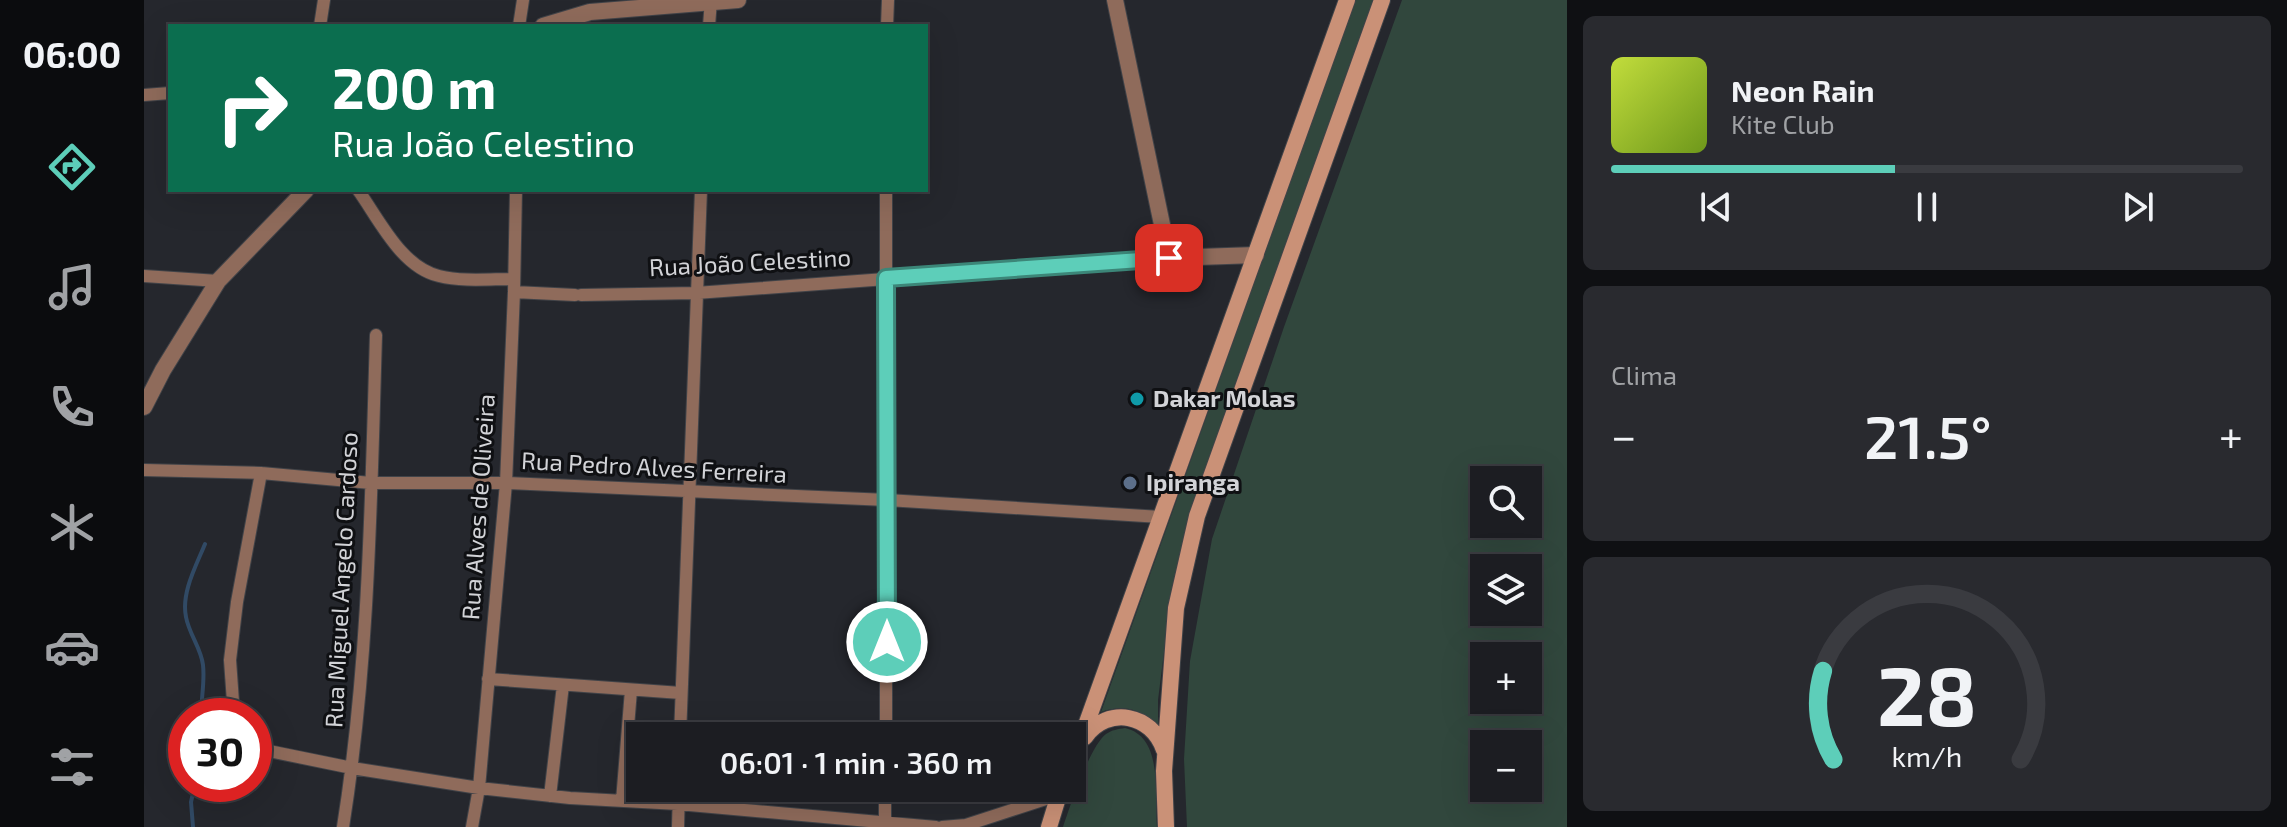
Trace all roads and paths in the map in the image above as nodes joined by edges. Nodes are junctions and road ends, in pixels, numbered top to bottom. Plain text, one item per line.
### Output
1 (324, 0) edge
2 (523, 0) edge
3 (738, 0) edge
4 (888, 0) edge
5 (1115, 0) edge
6 (1347, 0) edge
7 (1382, 0) edge
8 (711, 1) edge
9 (320, 24) edge
10 (519, 24) edge
11 (550, 24) edge
12 (709, 24) edge
13 (887, 24) edge
14 (168, 93) edge
15 (144, 95) edge
16 (304, 192) edge
17 (359, 192) edge
18 (516, 192) edge
19 (701, 192) edge
20 (886, 192) edge
21 (1256, 255) junction
22 (1169, 258) junction
23 (144, 276) edge
24 (886, 278) junction
25 (218, 281) junction
26 (514, 286) junction
27 (696, 293) junction
28 (376, 335) dead end
29 (144, 407) edge
30 (144, 470) edge
31 (261, 473) junction
32 (371, 483) junction
33 (506, 483) junction
34 (691, 492) junction
35 (887, 500) junction
36 (1161, 517) junction
37 (488, 679) junction
38 (563, 685) junction
39 (631, 690) junction
40 (681, 693) junction
41 (233, 698) edge
42 (680, 722) edge
43 (886, 722) edge
44 (1086, 728) edge
45 (1086, 738) edge
46 (272, 752) edge
47 (1165, 755) junction
48 (352, 768) junction
49 (479, 788) junction
50 (550, 796) junction
51 (622, 801) junction
52 (885, 802) edge
53 (1032, 802) edge
54 (1057, 802) edge
55 (678, 804) junction
56 (885, 826) edge
57 (343, 827) edge
58 (472, 827) edge
59 (678, 827) edge
60 (936, 827) edge
61 (942, 827) edge
62 (1049, 827) edge
63 (1166, 827) edge

1 - 9 street
2 - 10 street
3 - 8 street
4 - 13 street
5 - 22 street
6 - 21 main road
7 - 47 main road
8 - 11 street
8 - 12 street
14 - 15 street
16 - 25 street
17 - 26 street, Rua João Celestino
18 - 26 street, Rua Alves de Oliveira
19 - 27 street
20 - 24 street
21 - 22 street, Rua João Celestino
21 - 36 main road
22 - 24 street, Rua João Celestino
23 - 25 street
24 - 27 street, Rua João Celestino
24 - 35 street
25 - 29 street
26 - 27 street, Rua João Celestino
26 - 33 street, Rua Alves de Oliveira
27 - 34 street
28 - 32 street, Rua Miguel Angelo Cardoso
30 - 31 street, Rua Pedro Alves Ferreira
31 - 32 street, Rua Pedro Alves Ferreira
31 - 41 street
32 - 33 street, Rua Pedro Alves Ferreira
32 - 48 street, Rua Miguel Angelo Cardoso
33 - 34 street, Rua Pedro Alves Ferreira
33 - 37 street, Rua Alves de Oliveira
34 - 35 street, Rua Pedro Alves Ferreira
34 - 40 street
35 - 36 street, Rua Pedro Alves Ferreira
35 - 43 street
36 - 44 main road
37 - 38 street
37 - 49 street, Rua Alves de Oliveira
38 - 39 street
38 - 50 street
39 - 40 street
39 - 51 street
40 - 42 street
45 - 47 main road
46 - 48 street
47 - 63 main road
48 - 49 street
48 - 57 street, Rua Miguel Angelo Cardoso
49 - 50 street
49 - 58 street, Rua Alves de Oliveira
50 - 51 street
51 - 55 street
52 - 56 street
53 - 61 street
54 - 62 main road
55 - 56 street
55 - 59 street
56 - 60 street

